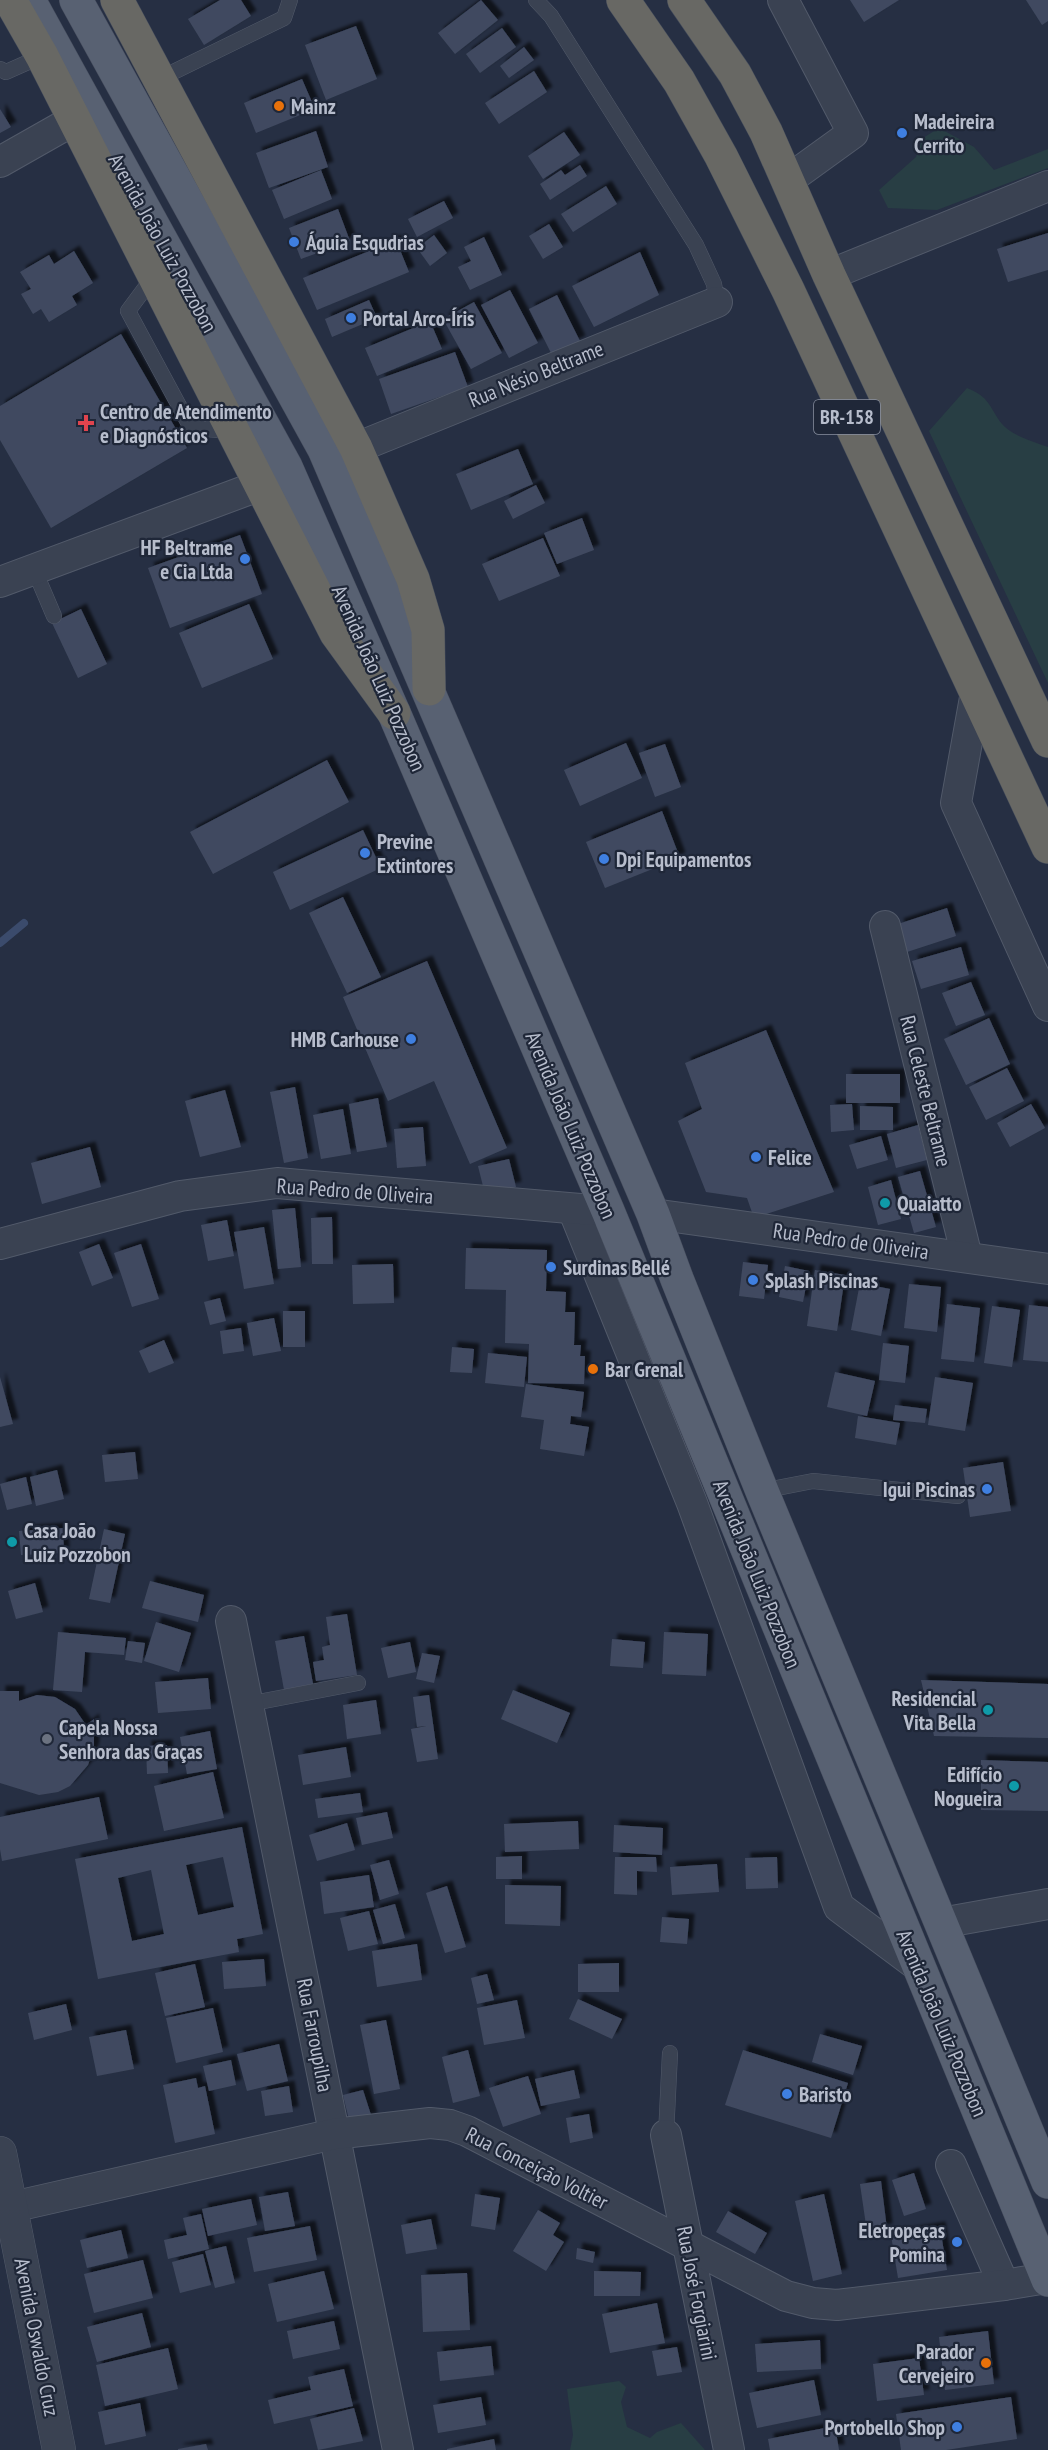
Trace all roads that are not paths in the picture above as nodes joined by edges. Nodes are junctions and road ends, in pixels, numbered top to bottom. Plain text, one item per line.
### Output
1 (10, 0) edge
2 (29, 0) edge
3 (76, 0) edge
4 (117, 0) edge
5 (290, 0) edge
6 (536, 0) edge
7 (623, 0) edge
8 (684, 0) edge
9 (783, 0) edge
10 (42, 56) junction
11 (0, 69) edge
12 (159, 80) junction
13 (74, 120) junction
14 (0, 162) edge
15 (788, 180) junction
16 (1048, 186) edge
17 (829, 275) junction
18 (717, 302) joint
19 (356, 448) junction
20 (261, 485) junction
21 (34, 569) junction
22 (0, 582) edge
23 (54, 616) dead end
24 (429, 689) junction
25 (976, 692) junction
26 (394, 712) junction
27 (1048, 741) edge
28 (1048, 847) edge
29 (885, 926) dead end
30 (1048, 1006) edge
31 (573, 1209) junction
32 (608, 1211) junction
33 (653, 1214) junction
34 (0, 1244) edge
35 (967, 1257) junction
36 (1048, 1269) edge
37 (762, 1491) junction
38 (958, 1496) dead end
39 (231, 1621) dead end
40 (358, 1683) dead end
41 (248, 1704) junction
42 (1048, 1904) edge
43 (941, 1923) junction
44 (918, 1966) junction
45 (670, 2053) dead end
46 (334, 2134) junction
47 (666, 2135) joint
48 (0, 2153) edge
49 (951, 2165) dead end
50 (1048, 2182) edge
51 (12, 2207) junction
52 (687, 2245) junction
53 (1048, 2279) edge
54 (1004, 2285) junction
55 (59, 2450) edge
56 (398, 2450) edge
57 (729, 2450) edge

1 - 10 highway
2 - 26 main road, Avenida João Luiz Pozzobon
3 - 24 main road, Avenida João Luiz Pozzobon
4 - 12 highway
5 - 12 lane
6 - 18 lane
7 - 25 highway, BR-158
8 - 15 highway, BR-158
9 - 15 street
10 - 11 lane
10 - 13 highway
12 - 19 highway
13 - 14 street
13 - 20 highway
15 - 17 highway, BR-158
16 - 17 street
17 - 27 highway, BR-158
18 - 19 street, Rua Nésio Beltrame
19 - 24 highway
20 - 21 street
20 - 26 highway
21 - 22 street
21 - 23 lane
24 - 33 main road, Avenida João Luiz Pozzobon
25 - 28 highway, BR-158
25 - 30 street
26 - 32 main road, Avenida João Luiz Pozzobon
29 - 35 street, Rua Celeste Beltrame
31 - 32 street, Rua Pedro de Oliveira
31 - 34 street, Rua Pedro de Oliveira
31 - 44 street
32 - 44 main road, Avenida João Luiz Pozzobon
33 - 35 street, Rua Pedro de Oliveira
33 - 37 main road, Avenida João Luiz Pozzobon
35 - 36 street, Rua Pedro de Oliveira
37 - 38 lane
37 - 43 main road, Avenida João Luiz Pozzobon
39 - 41 street, Rua Farroupilha
40 - 41 lane
41 - 46 street, Rua Farroupilha
42 - 43 street
43 - 50 main road, Avenida João Luiz Pozzobon
44 - 53 main road, Avenida João Luiz Pozzobon
45 - 47 lane
46 - 51 street, Rua Conceição Voltier
46 - 52 street, Rua Conceição Voltier
46 - 56 street, Rua Farroupilha
47 - 52 street, Rua José Forgiarini
48 - 51 street, Avenida Oswaldo Cruz
49 - 54 street
51 - 55 street, Avenida Oswaldo Cruz
52 - 54 street, Rua Conceição Voltier
52 - 57 street, Rua José Forgiarini
53 - 54 street, Rua Conceição Voltier

